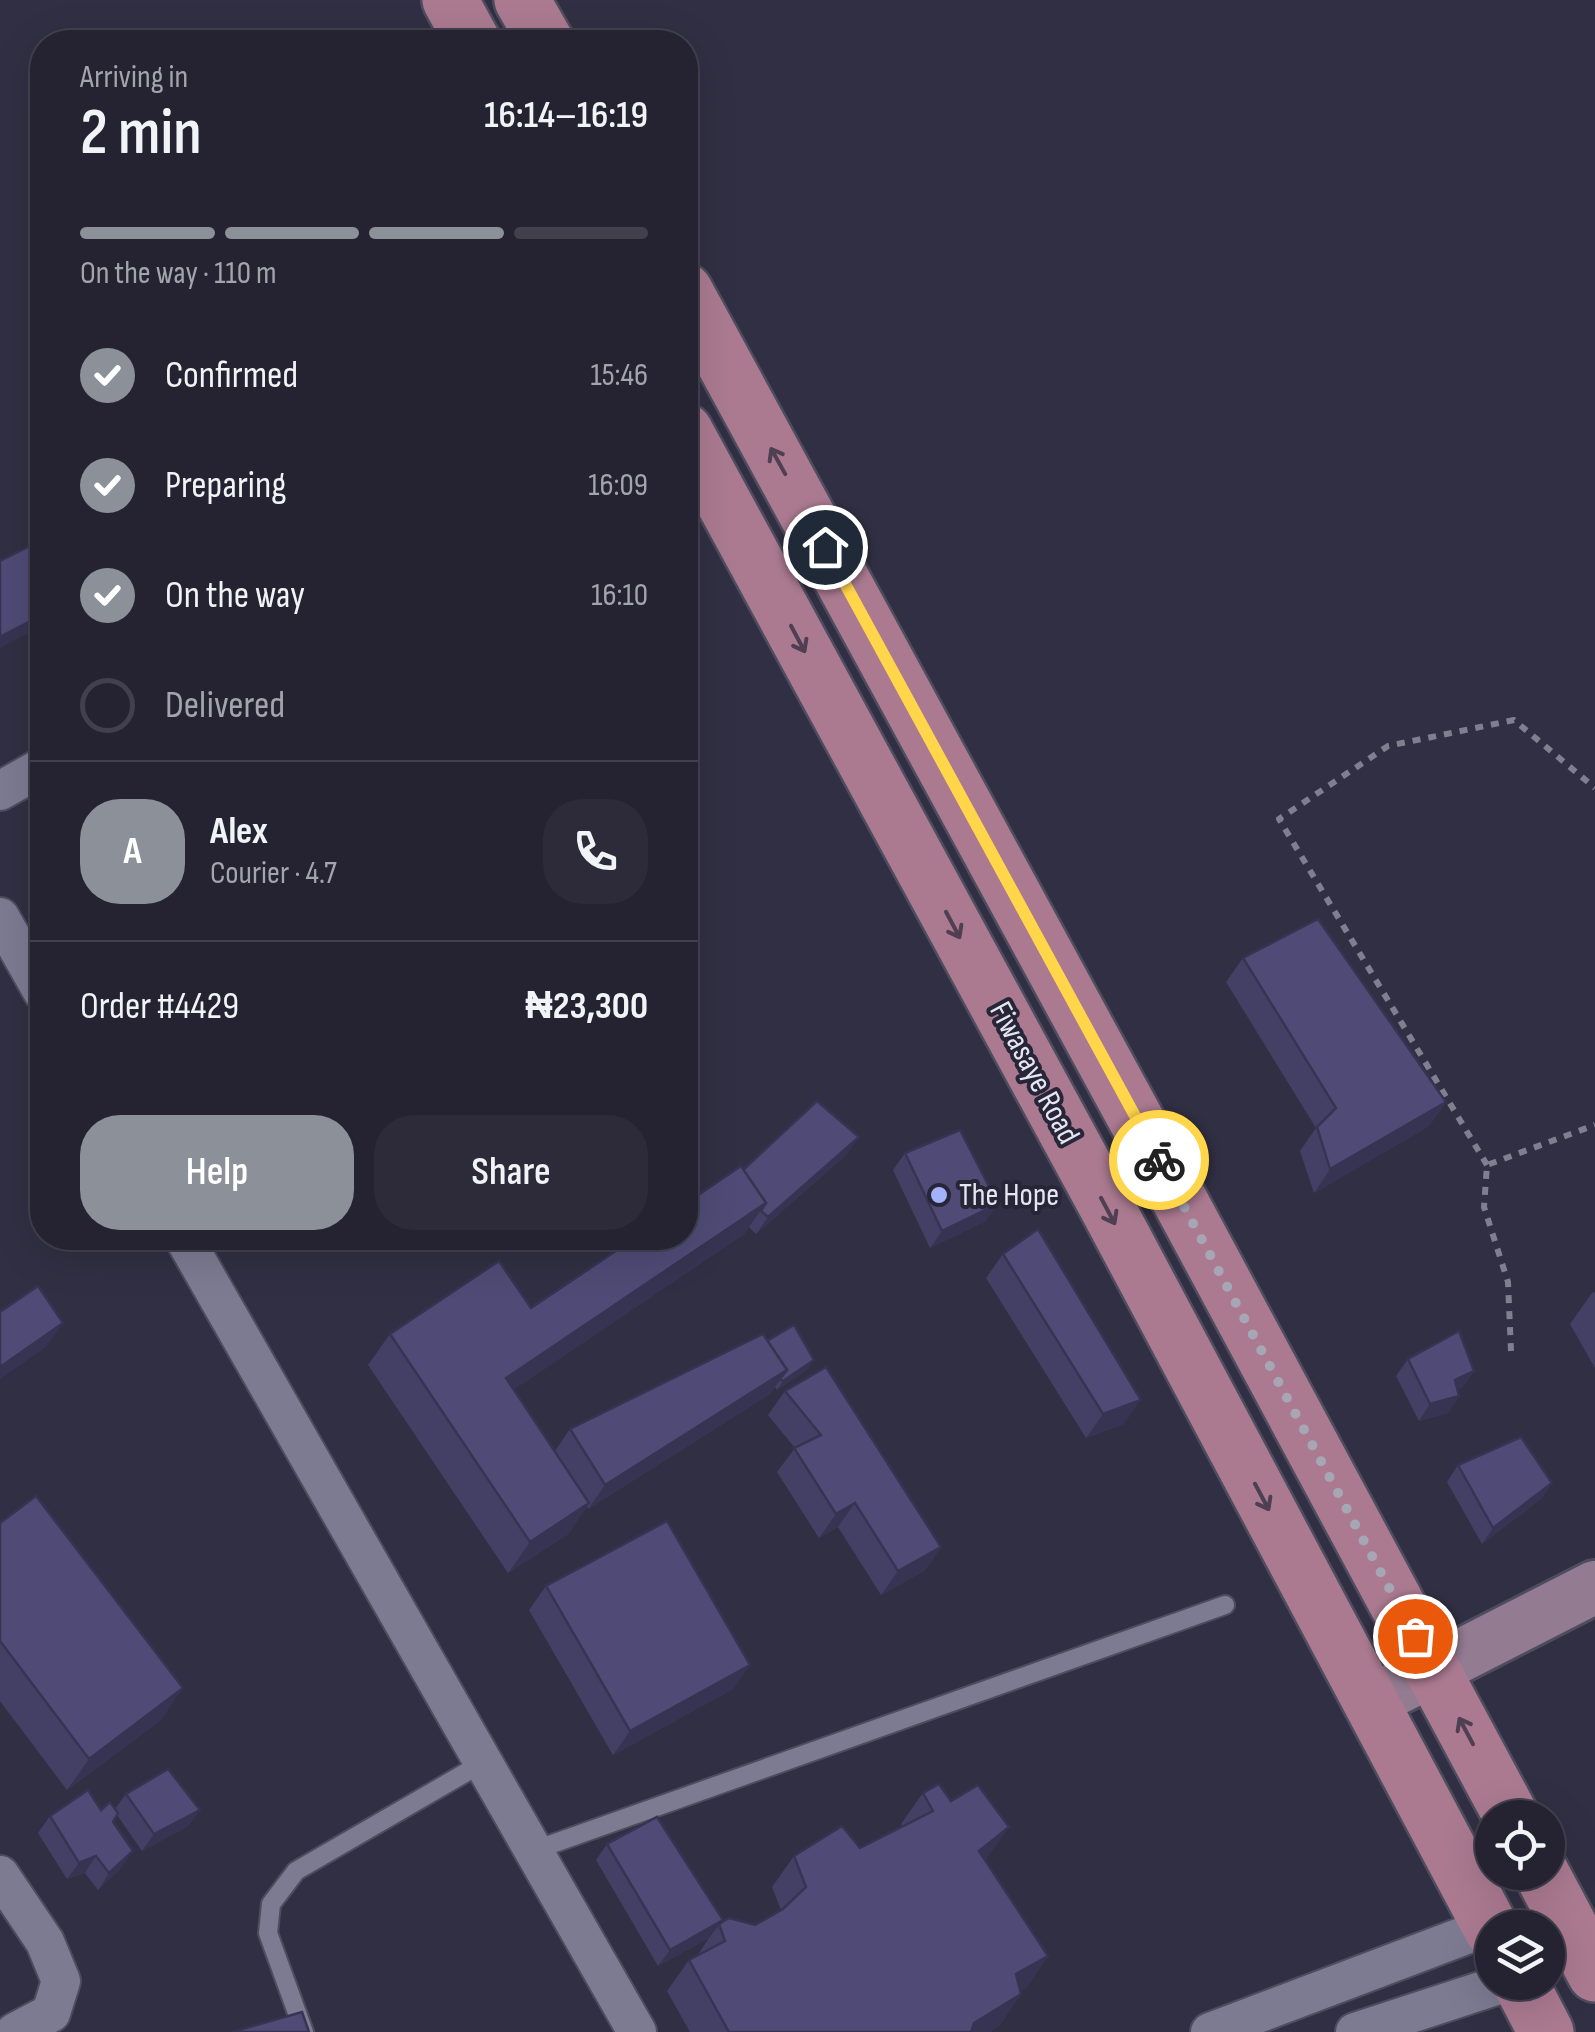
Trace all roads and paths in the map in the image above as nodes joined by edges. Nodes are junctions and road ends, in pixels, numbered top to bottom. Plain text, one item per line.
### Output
1 (450, 0) edge
2 (522, 0) edge
3 (466, 30) edge
4 (539, 30) edge
5 (698, 315) edge
6 (698, 458) edge
7 (30, 774) edge
8 (1595, 788) edge
9 (0, 792) edge
10 (0, 917) edge
11 (30, 970) edge
12 (1595, 1125) edge
13 (1487, 1165) junction
14 (191, 1250) edge
15 (1512, 1352) dead end
16 (1595, 1587) edge
17 (1225, 1605) dead end
18 (1434, 1671) junction
19 (1372, 1701) junction
20 (484, 1762) junction
21 (1502, 1800) edge
22 (534, 1850) junction
23 (0, 1875) edge
24 (1551, 1890) edge
25 (1482, 1910) edge
26 (1475, 1934) edge
27 (1595, 1974) edge
28 (1475, 1993) edge
29 (1529, 2000) edge
30 (15, 2032) edge
31 (304, 2032) edge
32 (638, 2032) edge
33 (1210, 2032) edge
34 (1355, 2032) edge
35 (1546, 2032) edge

1 - 3 main road
2 - 4 main road
18 -> 5 main road, Fiwasaye Road
6 -> 19 main road, Fiwasaye Road
7 - 9 street
8 - 13 path
10 - 11 street
12 - 13 path
13 - 15 path
14 - 20 street
16 - 18 street
17 - 22 lane
18 - 19 street
21 -> 18 main road, Fiwasaye Road
19 - 25 main road, Fiwasaye Road
20 - 22 street
20 - 31 lane
22 - 32 street
23 - 30 street
24 - 27 main road
26 - 33 street
28 - 34 street
29 - 35 main road

